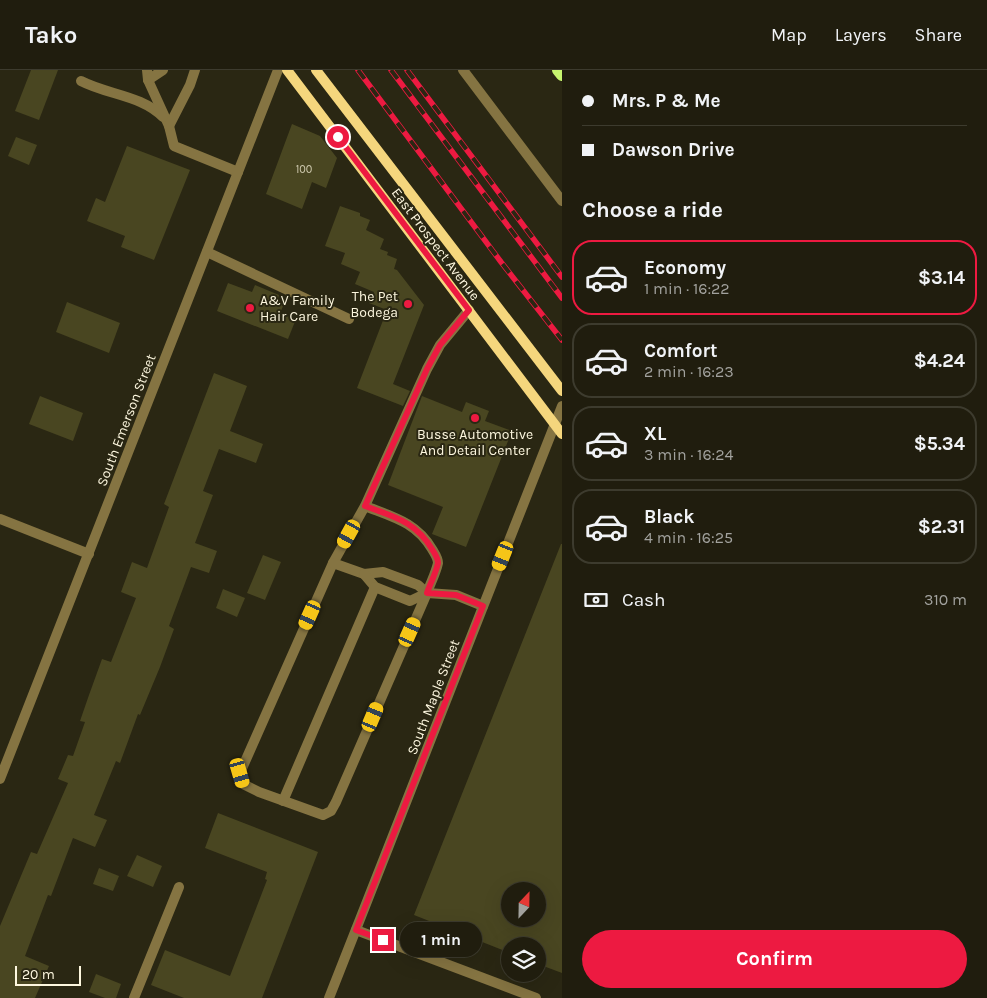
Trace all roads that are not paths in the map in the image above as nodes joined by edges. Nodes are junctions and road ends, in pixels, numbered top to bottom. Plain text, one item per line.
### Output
1 (153, 70) edge
2 (163, 70) edge
3 (195, 70) edge
4 (278, 70) edge
5 (287, 70) edge
6 (316, 70) edge
7 (463, 70) edge
8 (558, 70) edge
9 (148, 75) edge
10 (562, 75) edge
11 (81, 82) dead end
12 (169, 126) junction
13 (238, 172) junction
14 (562, 201) edge
15 (207, 252) junction
16 (469, 310) junction
17 (349, 320) dead end
18 (562, 391) edge
19 (562, 406) edge
20 (554, 424) junction
21 (562, 434) edge
22 (365, 506) junction
23 (0, 519) edge
24 (89, 554) junction
25 (333, 563) junction
26 (364, 574) junction
27 (375, 587) junction
28 (427, 593) junction
29 (483, 606) junction
30 (0, 779) edge
31 (283, 801) junction
32 (179, 887) dead end
33 (356, 930) junction
34 (134, 998) edge
35 (329, 998) edge
36 (536, 998) edge

1 - 9 street
2 - 9 street
3 - 12 street
4 - 13 street, South Emerson Street
5 - 16 street, East Prospect Avenue
6 - 18 street, East Prospect Avenue
7 - 14 street
8 - 10 main road
9 - 12 street
11 - 12 street
12 - 13 street
13 - 15 street, South Emerson Street
15 - 17 street
15 - 24 street, South Emerson Street
16 - 20 street, East Prospect Avenue
16 - 22 street
19 - 20 street, South Maple Street
20 - 21 street, East Prospect Avenue
20 - 29 street, South Maple Street
22 - 25 street
22 - 28 street
23 - 24 street
24 - 30 street, South Emerson Street
25 - 26 street
25 - 31 street
26 - 27 street
26 - 28 street
27 - 28 street
27 - 31 street
28 - 29 street
28 - 31 street
29 - 33 street, South Maple Street
32 - 34 street
33 - 35 street, South Maple Street
33 - 36 street

